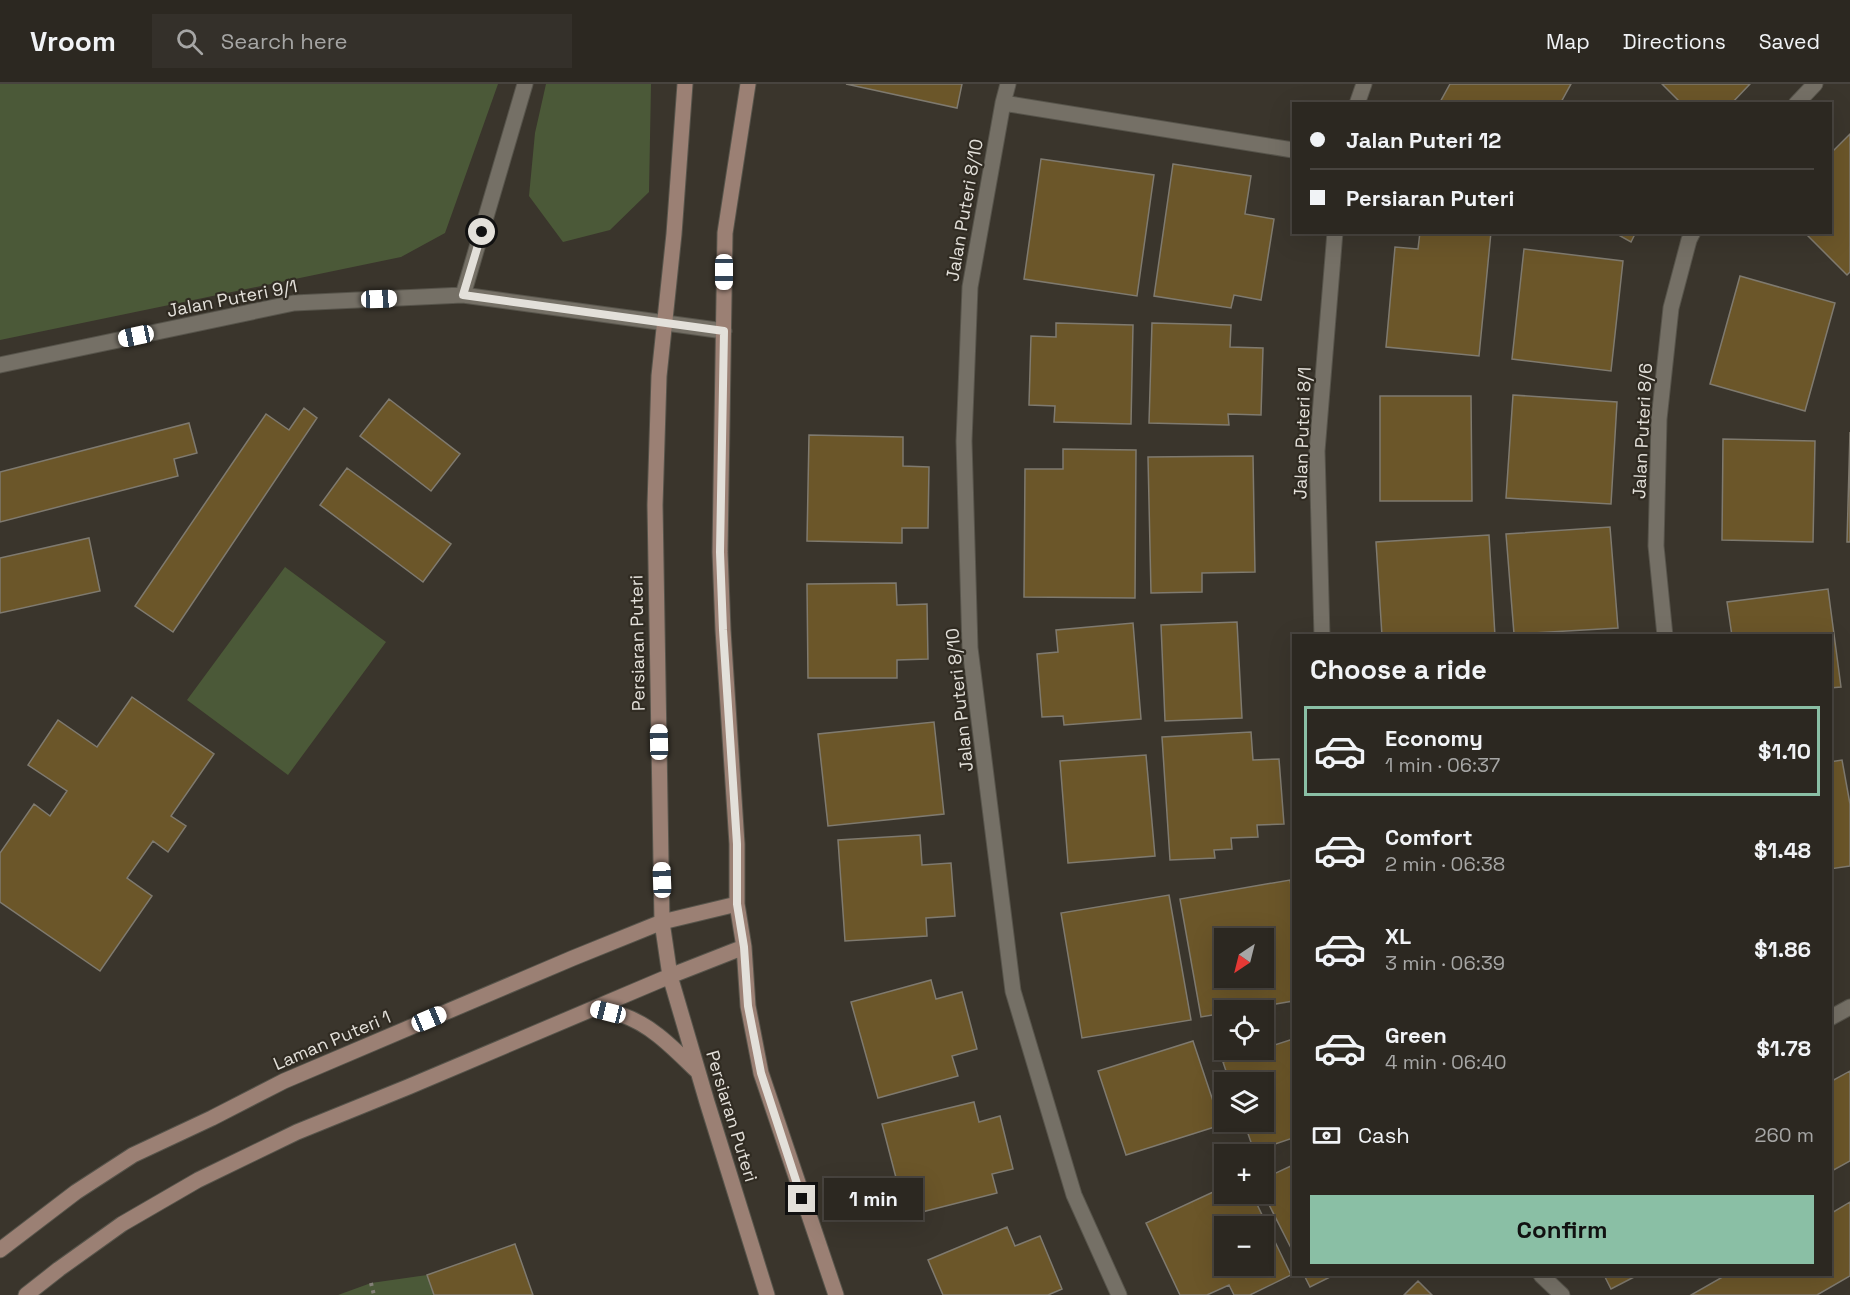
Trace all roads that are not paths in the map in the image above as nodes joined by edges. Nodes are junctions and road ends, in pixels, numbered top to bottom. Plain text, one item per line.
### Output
1 (525, 84) edge
2 (685, 84) edge
3 (748, 84) edge
4 (1008, 84) edge
5 (1364, 84) edge
6 (1815, 84) edge
7 (1359, 102) edge
8 (1798, 102) edge
9 (1003, 103) junction
10 (1292, 150) edge
11 (1335, 234) edge
12 (1692, 234) edge
13 (463, 295) junction
14 (665, 322) junction
15 (724, 331) junction
16 (0, 365) edge
17 (1322, 634) edge
18 (1665, 634) edge
19 (737, 904) junction
20 (662, 922) junction
21 (744, 947) junction
22 (670, 976) junction
23 (1850, 1007) edge
24 (594, 1009) junction
25 (1832, 1017) edge
26 (698, 1072) junction
27 (0, 1250) edge
28 (1542, 1276) edge
29 (26, 1295) edge
30 (767, 1295) edge
31 (836, 1295) edge
32 (1119, 1295) edge
33 (1562, 1295) edge

1 - 13 street
2 - 14 main road, Persiaran Puteri
3 - 15 main road
4 - 9 street, Jalan Puteri 8/10
5 - 7 street
6 - 8 street
9 - 10 street
9 - 32 street, Jalan Puteri 8/10
11 - 17 street, Jalan Puteri 8/1
12 - 18 street, Jalan Puteri 8/6
13 - 14 street, Jalan Puteri 9/1
13 - 16 street, Jalan Puteri 9/1
14 - 15 street, Jalan Puteri 9/1
14 - 20 main road, Persiaran Puteri
15 - 19 main road
19 - 20 main road, Laman Puteri 1
19 - 21 main road
20 - 22 main road, Persiaran Puteri
20 - 27 main road, Laman Puteri 1
21 - 22 main road
21 - 31 main road
22 - 24 main road
22 - 26 main road, Persiaran Puteri
23 - 25 street
24 - 26 main road
24 - 29 main road
26 - 30 main road, Persiaran Puteri
28 - 33 street

